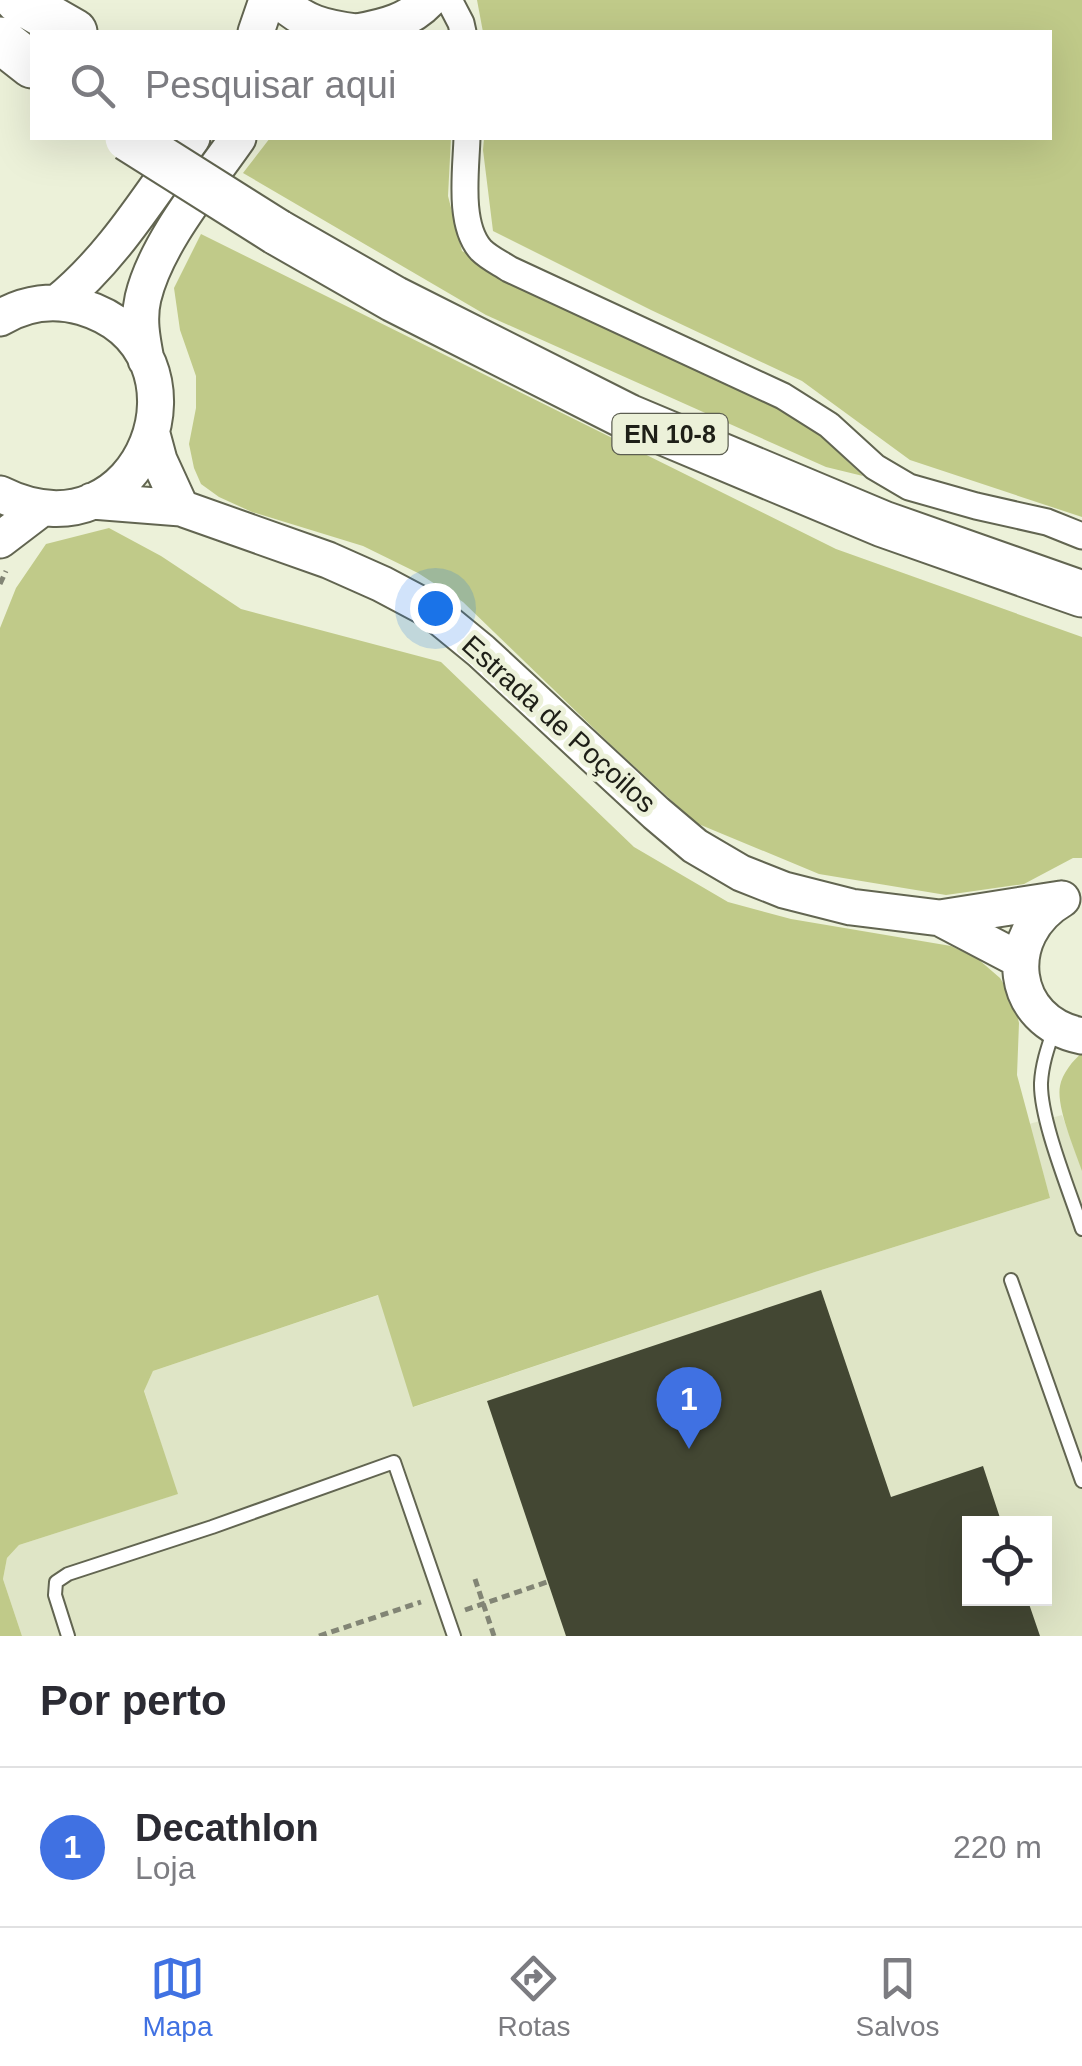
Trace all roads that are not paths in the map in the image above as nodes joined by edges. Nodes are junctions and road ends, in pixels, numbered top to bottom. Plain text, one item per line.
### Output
1 (18, 0) edge
2 (267, 0) edge
3 (279, 0) edge
4 (429, 0) edge
5 (449, 0) edge
6 (70, 30) edge
7 (257, 30) edge
8 (340, 30) edge
9 (368, 30) edge
10 (463, 30) edge
11 (0, 40) edge
12 (0, 58) edge
13 (30, 63) edge
14 (30, 77) edge
15 (131, 140) edge
16 (191, 140) edge
17 (237, 140) edge
18 (466, 140) edge
19 (57, 303) junction
20 (0, 318) edge
21 (146, 361) junction
22 (152, 434) junction
23 (0, 494) edge
24 (92, 501) junction
25 (42, 508) junction
26 (181, 508) junction
27 (1082, 536) edge
28 (0, 540) edge
29 (1082, 594) edge
30 (1072, 896) edge
31 (940, 918) junction
32 (1020, 960) junction
33 (1069, 1032) edge
34 (1082, 1230) edge
35 (1011, 1280) dead end
36 (1082, 1481) edge
37 (68, 1636) edge
38 (454, 1636) edge

1 - 6 highway
2 - 7 street
3 - 8 street
4 - 9 street
5 - 10 street
11 - 13 highway
12 - 14 highway
15 - 29 highway, EN 10-8, bridge
16 - 19 street
17 - 21 street, Estrada de Poçoilos
18 - 27 street
19 - 20 street
19 - 21 street
21 - 22 street, Estrada de Poçoilos
22 - 24 street, Estrada de Poçoilos
22 - 26 street, Estrada de Poçoilos
23 - 25 street, Estrada de Poçoilos
24 - 25 street, Estrada de Poçoilos
24 - 26 street, Estrada de Poçoilos
25 - 28 street
26 - 31 street, Estrada de Poçoilos
30 - 31 street, Estrada de Poçoilos
30 - 32 street, Estrada de Poçoilos
31 - 32 street, Estrada de Poçoilos
32 - 33 street
33 - 34 lane
35 - 36 lane
37 - 38 lane

